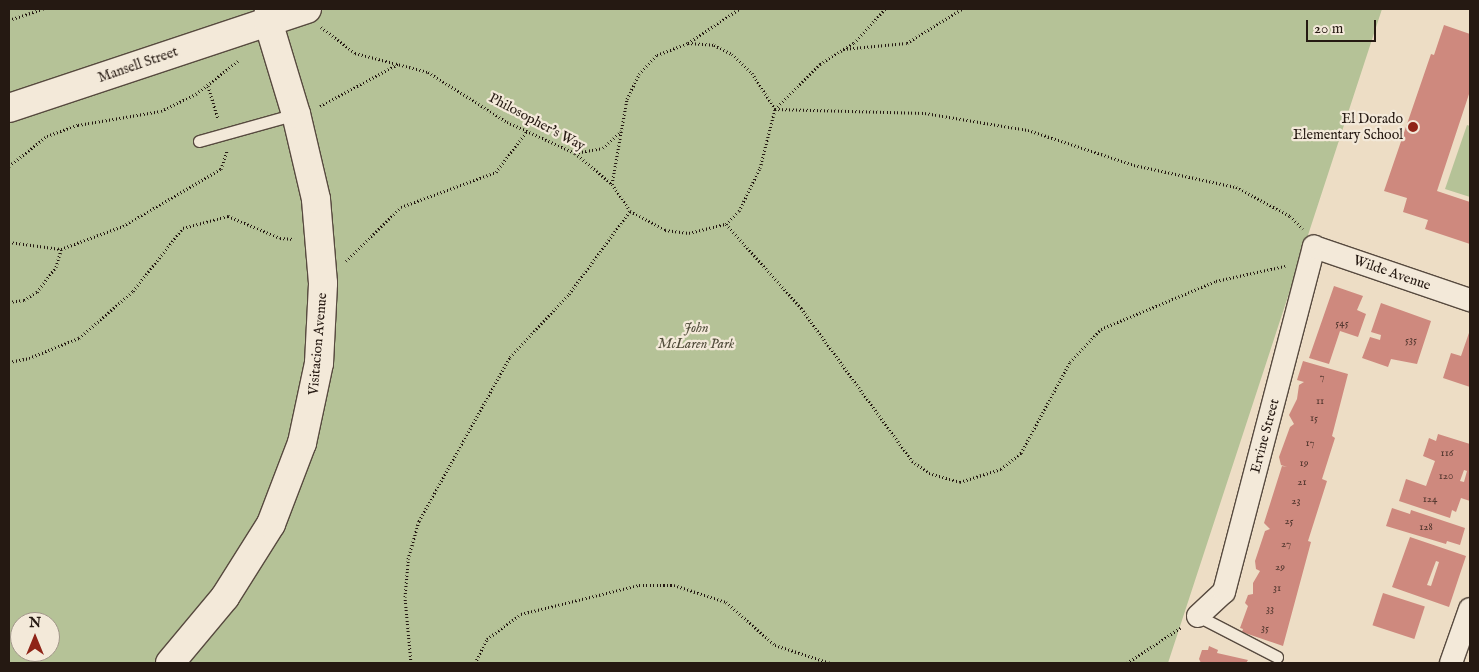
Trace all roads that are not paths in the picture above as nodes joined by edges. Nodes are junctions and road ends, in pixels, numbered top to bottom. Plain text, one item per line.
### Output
1 (269, 15) edge
2 (313, 17) edge
3 (9, 108) edge
4 (296, 114) junction
5 (200, 141) dead end
6 (1317, 253) joint
7 (1470, 300) edge
8 (1470, 609) edge
9 (1198, 616) joint
10 (1277, 657) dead end
11 (170, 663) edge
12 (1451, 663) edge

1 - 2 street, Mansell Street
1 - 3 street, Mansell Street
1 - 4 street, Visitacion Avenue
4 - 5 lane
4 - 11 street, Visitacion Avenue
6 - 7 street, Wilde Avenue
6 - 9 street, Ervine Street
8 - 12 street
9 - 10 lane

